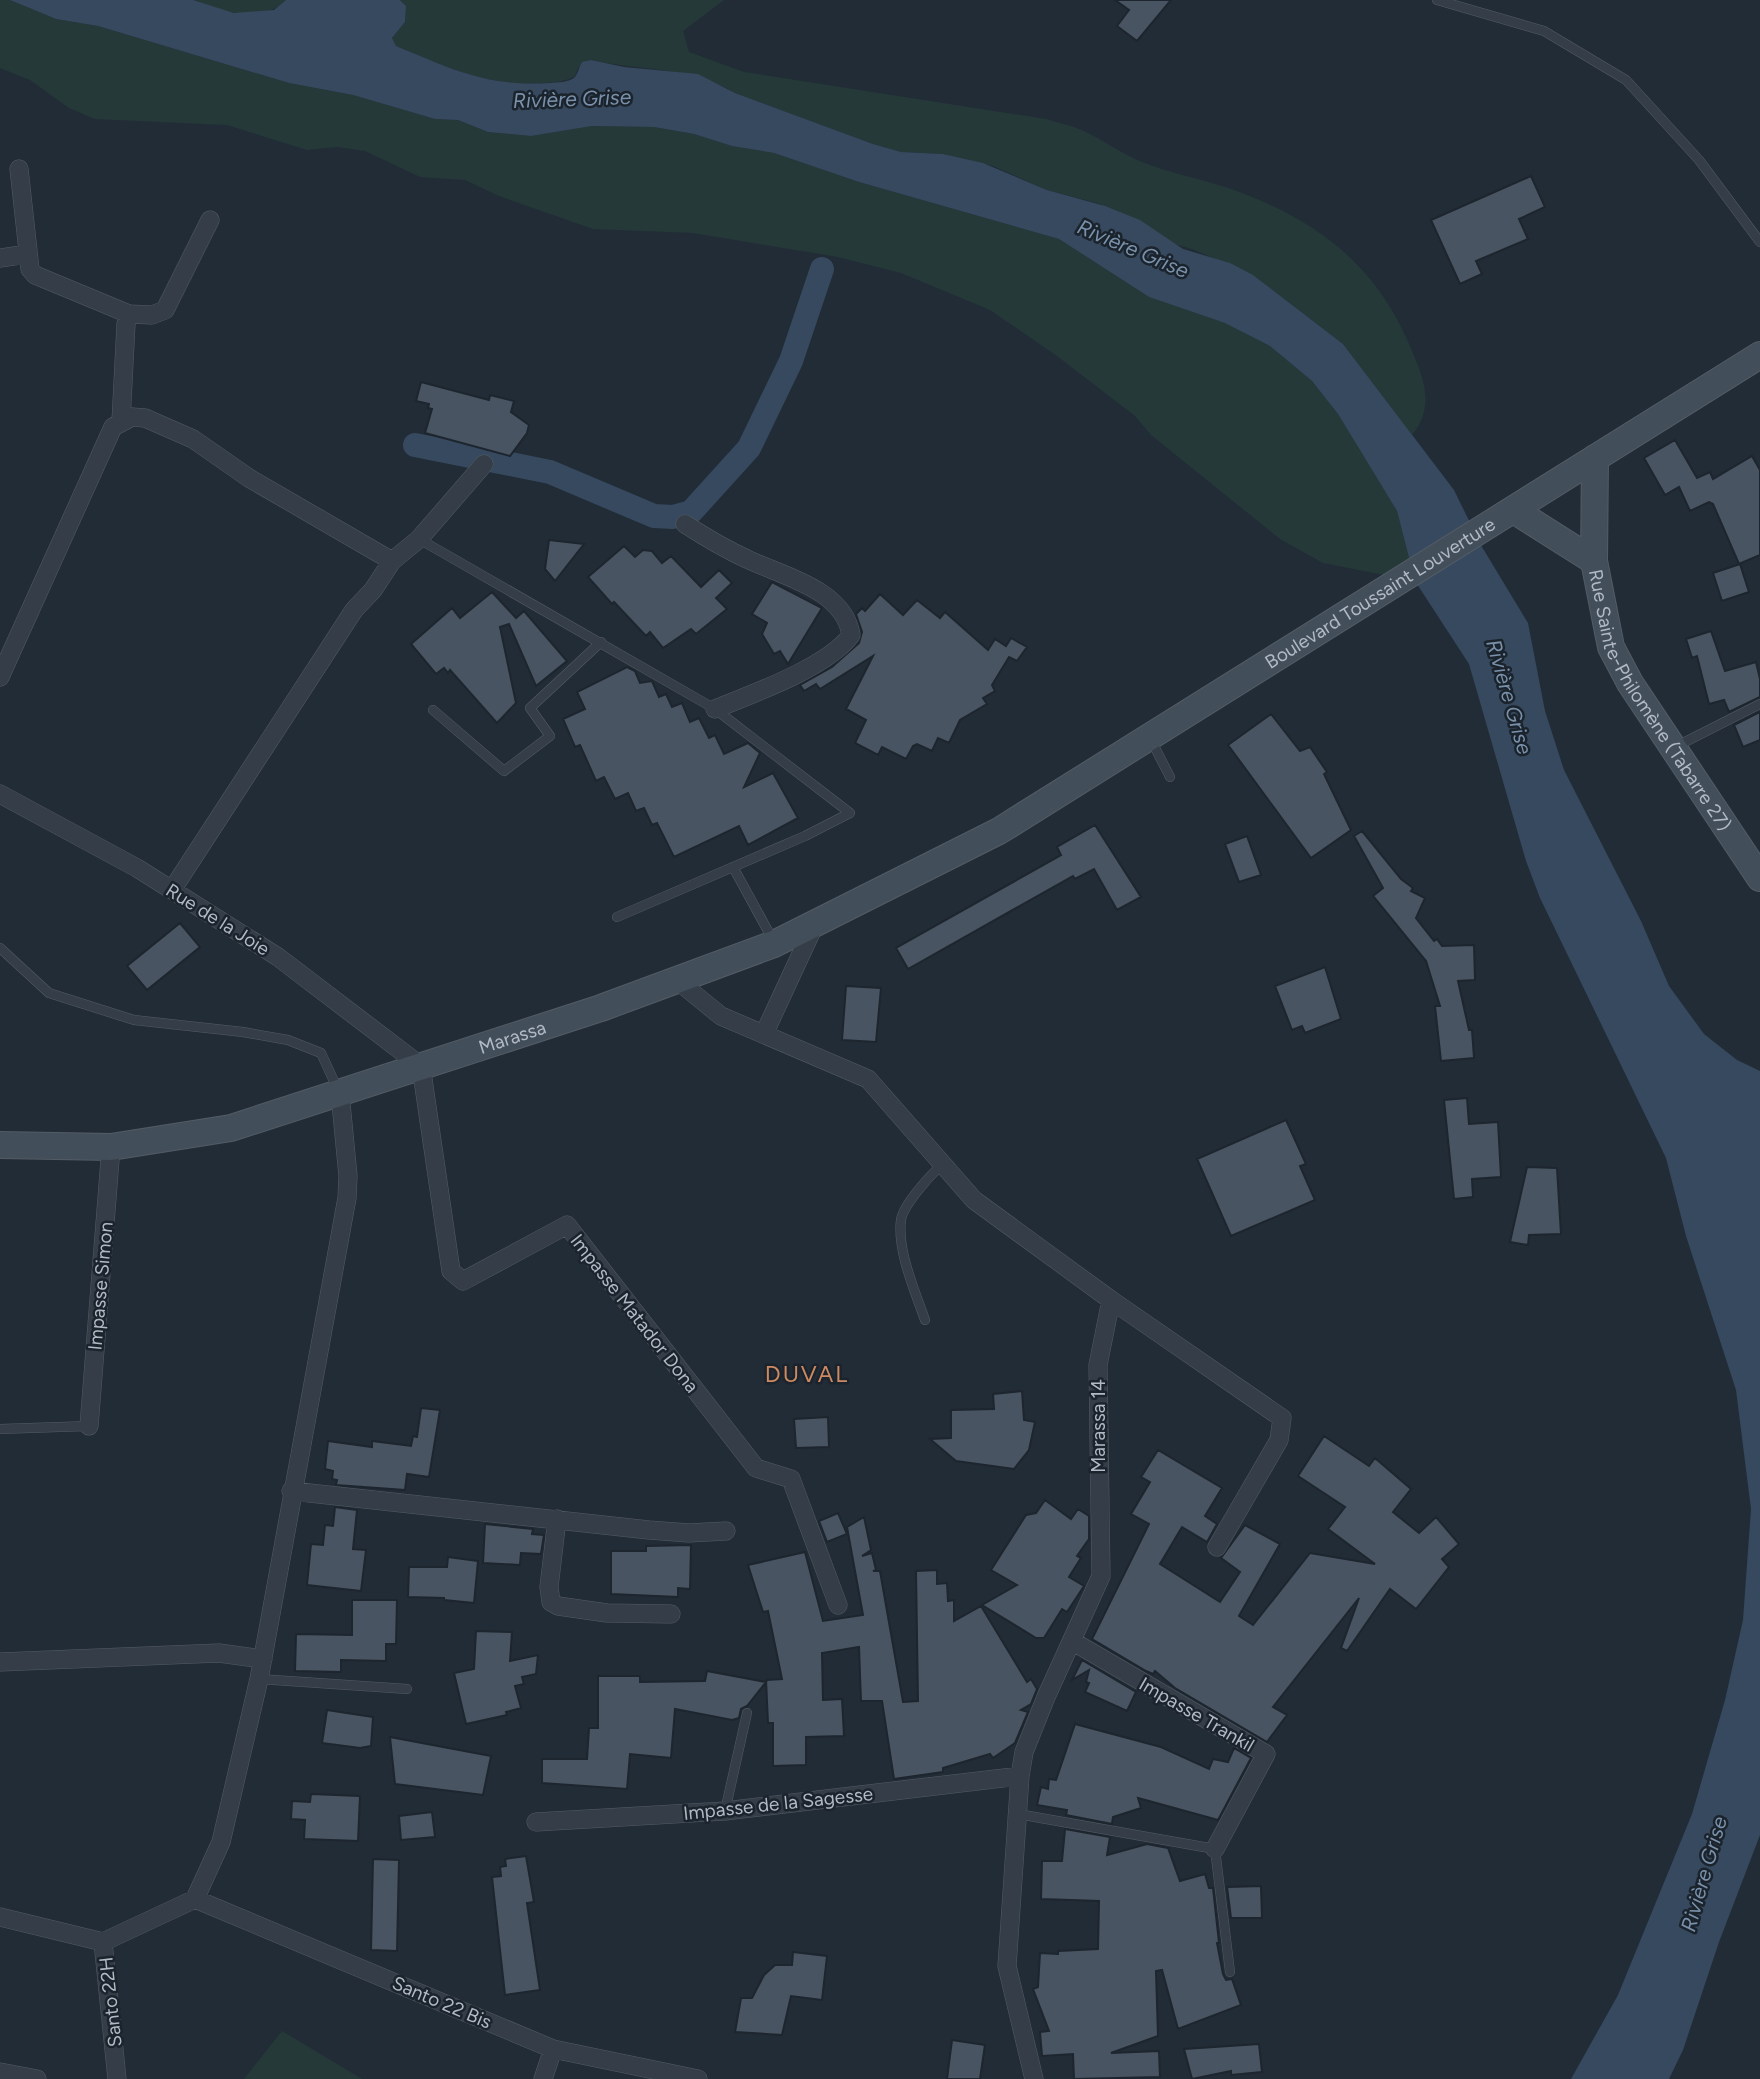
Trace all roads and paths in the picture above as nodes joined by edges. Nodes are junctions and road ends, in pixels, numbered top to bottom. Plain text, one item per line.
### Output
1 (1437, 0) edge
2 (19, 169) dead end
3 (210, 220) dead end
4 (1760, 242) edge
5 (27, 254) junction
6 (0, 258) edge
7 (130, 314) junction
8 (1760, 355) edge
9 (121, 421) junction
10 (1595, 458) junction
11 (484, 464) dead end
12 (1510, 514) junction
13 (685, 524) dead end
14 (419, 538) junction
15 (392, 561) junction
16 (1594, 561) junction
17 (601, 642) junction
18 (0, 677) edge
19 (1760, 704) edge
20 (715, 709) junction
21 (433, 710) dead end
22 (1150, 738) junction
23 (1673, 748) junction
24 (1170, 777) dead end
25 (0, 794) edge
26 (999, 831) joint
27 (733, 867) junction
28 (1760, 878) edge
29 (172, 890) junction
30 (617, 916) dead end
31 (815, 924) junction
32 (775, 944) junction
33 (0, 948) edge
34 (678, 981) junction
35 (764, 1034) junction
36 (421, 1066) junction
37 (340, 1093) junction
38 (0, 1145) edge
39 (111, 1147) junction
40 (943, 1164) junction
41 (1111, 1300) junction
42 (925, 1320) dead end
43 (89, 1426) joint
44 (0, 1429) edge
45 (291, 1491) junction
46 (557, 1519) junction
47 (726, 1531) dead end
48 (1217, 1547) dead end
49 (838, 1605) dead end
50 (671, 1614) dead end
51 (1072, 1640) junction
52 (263, 1659) junction
53 (0, 1662) edge
54 (259, 1679) junction
55 (407, 1689) dead end
56 (747, 1713) dead end
57 (1020, 1776) junction
58 (725, 1811) junction
59 (1018, 1814) junction
60 (536, 1822) dead end
61 (1214, 1849) junction
62 (195, 1899) junction
63 (0, 1917) edge
64 (103, 1942) junction
65 (1230, 1972) dead end
66 (553, 2049) junction
67 (0, 2072) edge
68 (37, 2079) edge
69 (117, 2079) edge
70 (543, 2079) edge
71 (698, 2079) edge
72 (1034, 2079) edge

1 - 4 lane
2 - 5 street
3 - 7 street
5 - 6 street
5 - 7 street
7 - 9 street
8 - 10 main road, Boulevard Toussaint Louverture
9 - 15 street
9 - 18 street
10 - 12 main road, Boulevard Toussaint Louverture
10 - 16 main road
11 - 14 street
12 - 16 main road, Rue Sainte-Philomène (Tabarre 27)
12 - 22 main road, Boulevard Toussaint Louverture
13 - 20 street
14 - 15 street
14 - 17 lane
15 - 29 street
16 - 23 main road, Rue Sainte-Philomène (Tabarre 27)
17 - 20 lane
17 - 21 lane
19 - 23 lane
20 - 27 lane
22 - 24 lane
22 - 26 main road, Boulevard Toussaint Louverture
23 - 28 main road, Rue Sainte-Philomène (Tabarre 27)
25 - 29 street, Rue de la Joie
26 - 31 main road, Marassa
27 - 30 lane
27 - 32 lane
29 - 36 street, Rue de la Joie
31 - 32 main road, Marassa
31 - 35 street
32 - 34 main road, Marassa
33 - 37 lane
34 - 35 street
34 - 36 main road, Marassa
35 - 40 street
36 - 37 main road, Marassa
36 - 49 street, Impasse Matador Dona
37 - 39 main road, Marassa
37 - 45 street
38 - 39 main road, Marassa
39 - 43 street, Impasse Simon
40 - 41 street
40 - 42 lane
41 - 48 street
41 - 51 street, Marassa 14
43 - 44 lane
45 - 46 street
45 - 52 street
46 - 47 street
46 - 50 street
51 - 57 street, Marassa 14
51 - 61 street, Impasse Trankil
52 - 53 street
52 - 54 street
54 - 55 lane
54 - 62 street
56 - 58 lane
57 - 58 street, Impasse de la Sagesse
57 - 59 street, Marassa 14
58 - 60 street, Impasse de la Sagesse
59 - 61 lane
59 - 72 street, Marassa 14
61 - 65 lane
62 - 64 street, Santo 22H
62 - 66 street, Santo 22 Bis
63 - 64 street
64 - 69 street, Santo 22H
66 - 70 street
66 - 71 street, Santo 22 Bis
67 - 68 street

